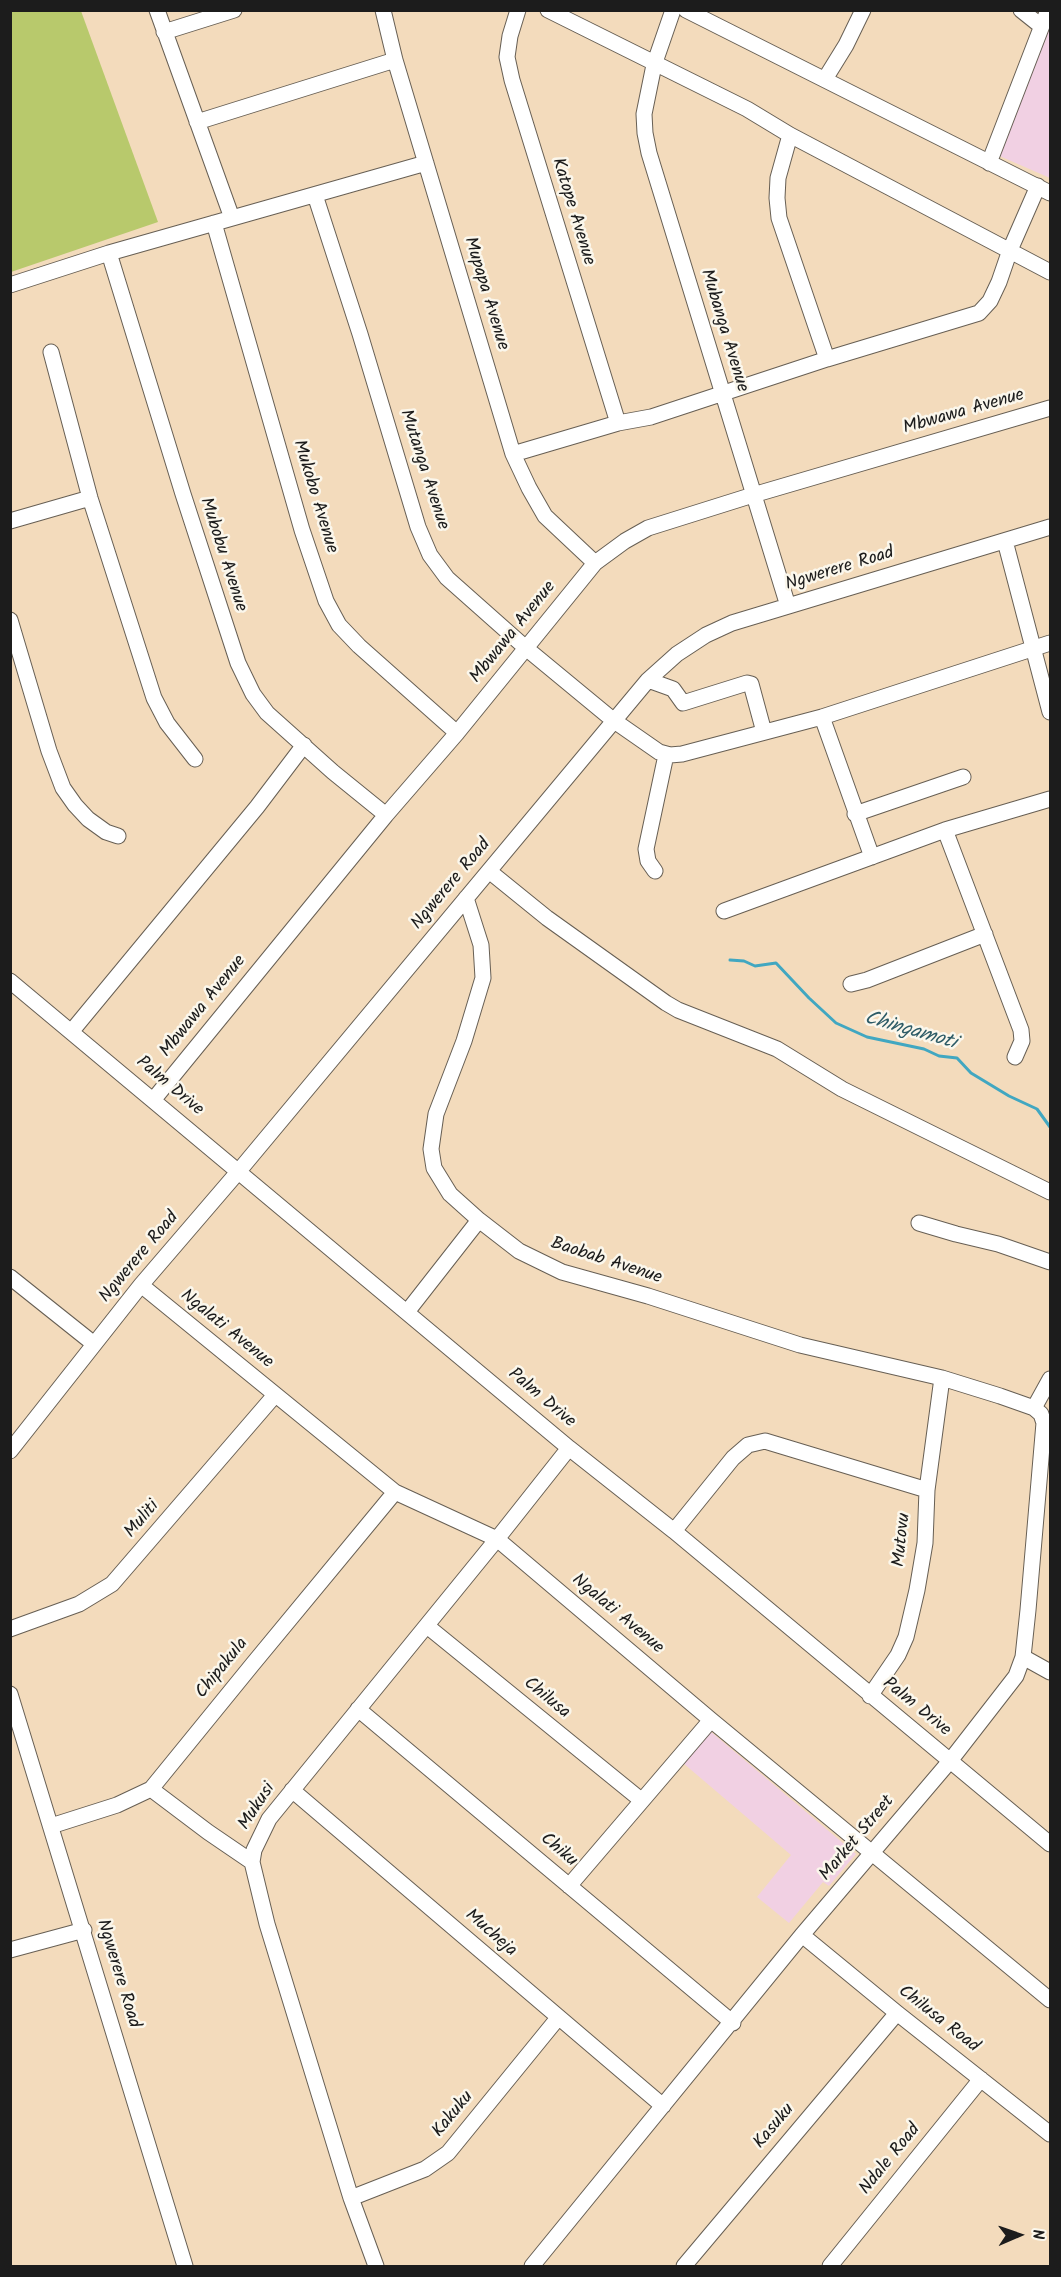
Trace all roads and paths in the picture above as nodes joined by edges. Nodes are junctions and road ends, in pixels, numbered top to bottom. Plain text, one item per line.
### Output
1 (157, 10) edge
2 (234, 10) edge
3 (383, 10) edge
4 (518, 10) edge
5 (548, 10) edge
6 (673, 10) edge
7 (863, 10) edge
8 (1021, 10) edge
9 (1048, 10) edge
10 (686, 11) edge
11 (1041, 26) junction
12 (164, 32) junction
13 (395, 60) junction
14 (654, 64) junction
15 (825, 79) junction
16 (197, 122) junction
17 (790, 135) junction
18 (426, 163) junction
19 (989, 163) junction
20 (1044, 189) edge
21 (315, 195) junction
22 (232, 218) junction
23 (214, 223) junction
24 (1010, 250) junction
25 (110, 253) junction
26 (1050, 272) edge
27 (10, 285) edge
28 (51, 352) dead end
29 (827, 359) junction
30 (722, 394) junction
31 (1050, 408) edge
32 (618, 423) junction
33 (513, 454) junction
34 (753, 495) junction
35 (90, 498) junction
36 (10, 521) edge
37 (1050, 527) edge
38 (1005, 541) junction
39 (595, 563) junction
40 (788, 606) junction
41 (10, 620) edge
42 (1050, 643) edge
43 (527, 649) junction
44 (1032, 649) junction
45 (648, 680) junction
46 (1050, 712) edge
47 (822, 717) junction
48 (613, 720) junction
49 (765, 732) junction
50 (457, 733) junction
51 (304, 746) junction
52 (666, 755) junction
53 (195, 759) dead end
54 (963, 777) dead end
55 (1050, 799) edge
56 (855, 814) junction
57 (386, 815) junction
58 (945, 830) junction
59 (118, 837) dead end
60 (872, 857) junction
61 (489, 871) junction
62 (655, 871) dead end
63 (466, 898) junction
64 (724, 911) dead end
65 (985, 934) junction
66 (11, 982) edge
67 (851, 984) dead end
68 (71, 1032) junction
69 (1015, 1057) dead end
70 (154, 1099) junction
71 (238, 1172) junction
72 (1050, 1192) edge
73 (478, 1220) junction
74 (920, 1223) dead end
75 (1050, 1263) edge
76 (10, 1277) edge
77 (141, 1285) junction
78 (407, 1312) junction
79 (94, 1344) junction
80 (942, 1378) junction
81 (1050, 1379) edge
82 (274, 1395) junction
83 (1034, 1408) junction
84 (1047, 1421) edge
85 (569, 1448) junction
86 (10, 1451) edge
87 (927, 1490) junction
88 (395, 1492) junction
89 (674, 1531) junction
90 (497, 1539) junction
91 (427, 1626) junction
92 (10, 1629) edge
93 (1023, 1657) junction
94 (1050, 1672) edge
95 (10, 1694) edge
96 (870, 1696) junction
97 (358, 1709) junction
98 (711, 1720) junction
99 (950, 1761) junction
100 (152, 1790) junction
101 (292, 1790) junction
102 (641, 1800) junction
103 (51, 1826) junction
104 (1050, 1844) edge
105 (872, 1854) junction
106 (252, 1862) junction
107 (569, 1886) junction
108 (84, 1930) junction
109 (802, 1935) junction
110 (10, 1950) edge
111 (1050, 2000) edge
112 (897, 2013) junction
113 (558, 2018) junction
114 (733, 2023) junction
115 (981, 2079) junction
116 (663, 2106) junction
117 (1050, 2134) edge
118 (351, 2198) junction
119 (540, 2264) edge
120 (185, 2266) edge
121 (376, 2266) edge
122 (684, 2266) edge
123 (831, 2266) edge

1 - 12 street
2 - 12 street
3 - 13 street, Mupapa Avenue
4 - 32 street, Katope Avenue
5 - 14 street
6 - 14 street, Mubanga Avenue
7 - 15 street
8 - 11 street
9 - 11 street
10 - 15 street
11 - 19 street
12 - 16 street
13 - 16 street
13 - 18 street, Mupapa Avenue
14 - 17 street
14 - 30 street, Mubanga Avenue
15 - 19 street
16 - 22 street
17 - 24 street
17 - 29 street
18 - 21 street
18 - 33 street, Mupapa Avenue
19 - 20 street
20 - 24 street
21 - 22 street
21 - 43 street, Mutanga Avenue
22 - 23 street
23 - 25 street
23 - 50 street, Mukobo Avenue
24 - 26 street
24 - 29 street
25 - 27 street
25 - 51 street, Mubobu Avenue
28 - 35 street
29 - 30 street
30 - 32 street
30 - 34 street, Mubanga Avenue
31 - 34 street, Mbwawa Avenue
32 - 33 street
33 - 39 street, Mupapa Avenue
34 - 39 street, Mbwawa Avenue
34 - 40 street, Mubanga Avenue
35 - 36 street
35 - 53 street
37 - 38 street, Ngwerere Road
38 - 40 street, Ngwerere Road
38 - 44 street
39 - 43 street, Mbwawa Avenue
40 - 45 street, Ngwerere Road
41 - 59 street
42 - 44 street
43 - 48 street, Mutanga Avenue
43 - 50 street, Mbwawa Avenue
44 - 46 street
44 - 47 street
45 - 48 street, Ngwerere Road
45 - 49 street
47 - 49 street
47 - 56 street
48 - 52 street, Mutanga Avenue
48 - 61 street, Ngwerere Road
49 - 52 street
50 - 57 street, Mbwawa Avenue
51 - 57 street, Mubobu Avenue
51 - 68 street
52 - 62 street
54 - 56 street
55 - 58 street
56 - 60 street
57 - 70 street, Mbwawa Avenue
58 - 60 street
58 - 65 street
60 - 64 street
61 - 63 street, Ngwerere Road
61 - 72 street
63 - 71 street, Ngwerere Road
63 - 73 street, Baobab Avenue
65 - 67 street
65 - 69 street
66 - 68 street, Palm Drive
68 - 70 street, Palm Drive
70 - 71 street, Palm Drive
71 - 77 street, Ngwerere Road
71 - 78 street, Palm Drive
73 - 78 street
73 - 80 street, Baobab Avenue
74 - 75 street
76 - 79 street
77 - 79 street, Ngwerere Road
77 - 82 street, Ngalati Avenue
78 - 85 street, Palm Drive
79 - 86 street, Ngwerere Road
80 - 83 street, Baobab Avenue
80 - 87 street, Mutovu
81 - 83 street
82 - 88 street, Ngalati Avenue
82 - 92 street, Muliti
83 - 84 street, Market Street
84 - 93 street, Market Street
85 - 89 street, Palm Drive
85 - 90 street, Mukusi
87 - 89 street
87 - 96 street, Mutovu
88 - 90 street, Ngalati Avenue
88 - 100 street, Chipakula
89 - 96 street, Palm Drive
90 - 91 street, Mukusi
90 - 98 street, Ngalati Avenue
91 - 97 street, Mukusi
91 - 102 street, Chilusa
93 - 94 street
93 - 99 street, Market Street
95 - 103 street, Ngwerere Road
96 - 99 street, Palm Drive
97 - 101 street, Mukusi
97 - 107 street, Chiku
98 - 102 street
98 - 105 street, Ngalati Avenue
99 - 104 street, Palm Drive
99 - 105 street, Market Street
100 - 103 street, Chipakula
100 - 106 street
101 - 106 street, Mukusi
101 - 113 street, Mucheja
102 - 107 street
103 - 108 street, Ngwerere Road
105 - 109 street, Market Street
105 - 111 street, Ngalati Avenue
106 - 118 street
107 - 114 street, Chiku
108 - 110 street
108 - 120 street, Ngwerere Road
109 - 112 street, Chilusa Road
109 - 114 street, Market Street
112 - 115 street, Chilusa Road
112 - 122 street, Kasuku
113 - 116 street, Mucheja
113 - 118 street, Kakuku
114 - 116 street, Market Street
115 - 117 street, Chilusa Road
115 - 123 street, Ndale Road
116 - 119 street, Market Street
118 - 121 street

